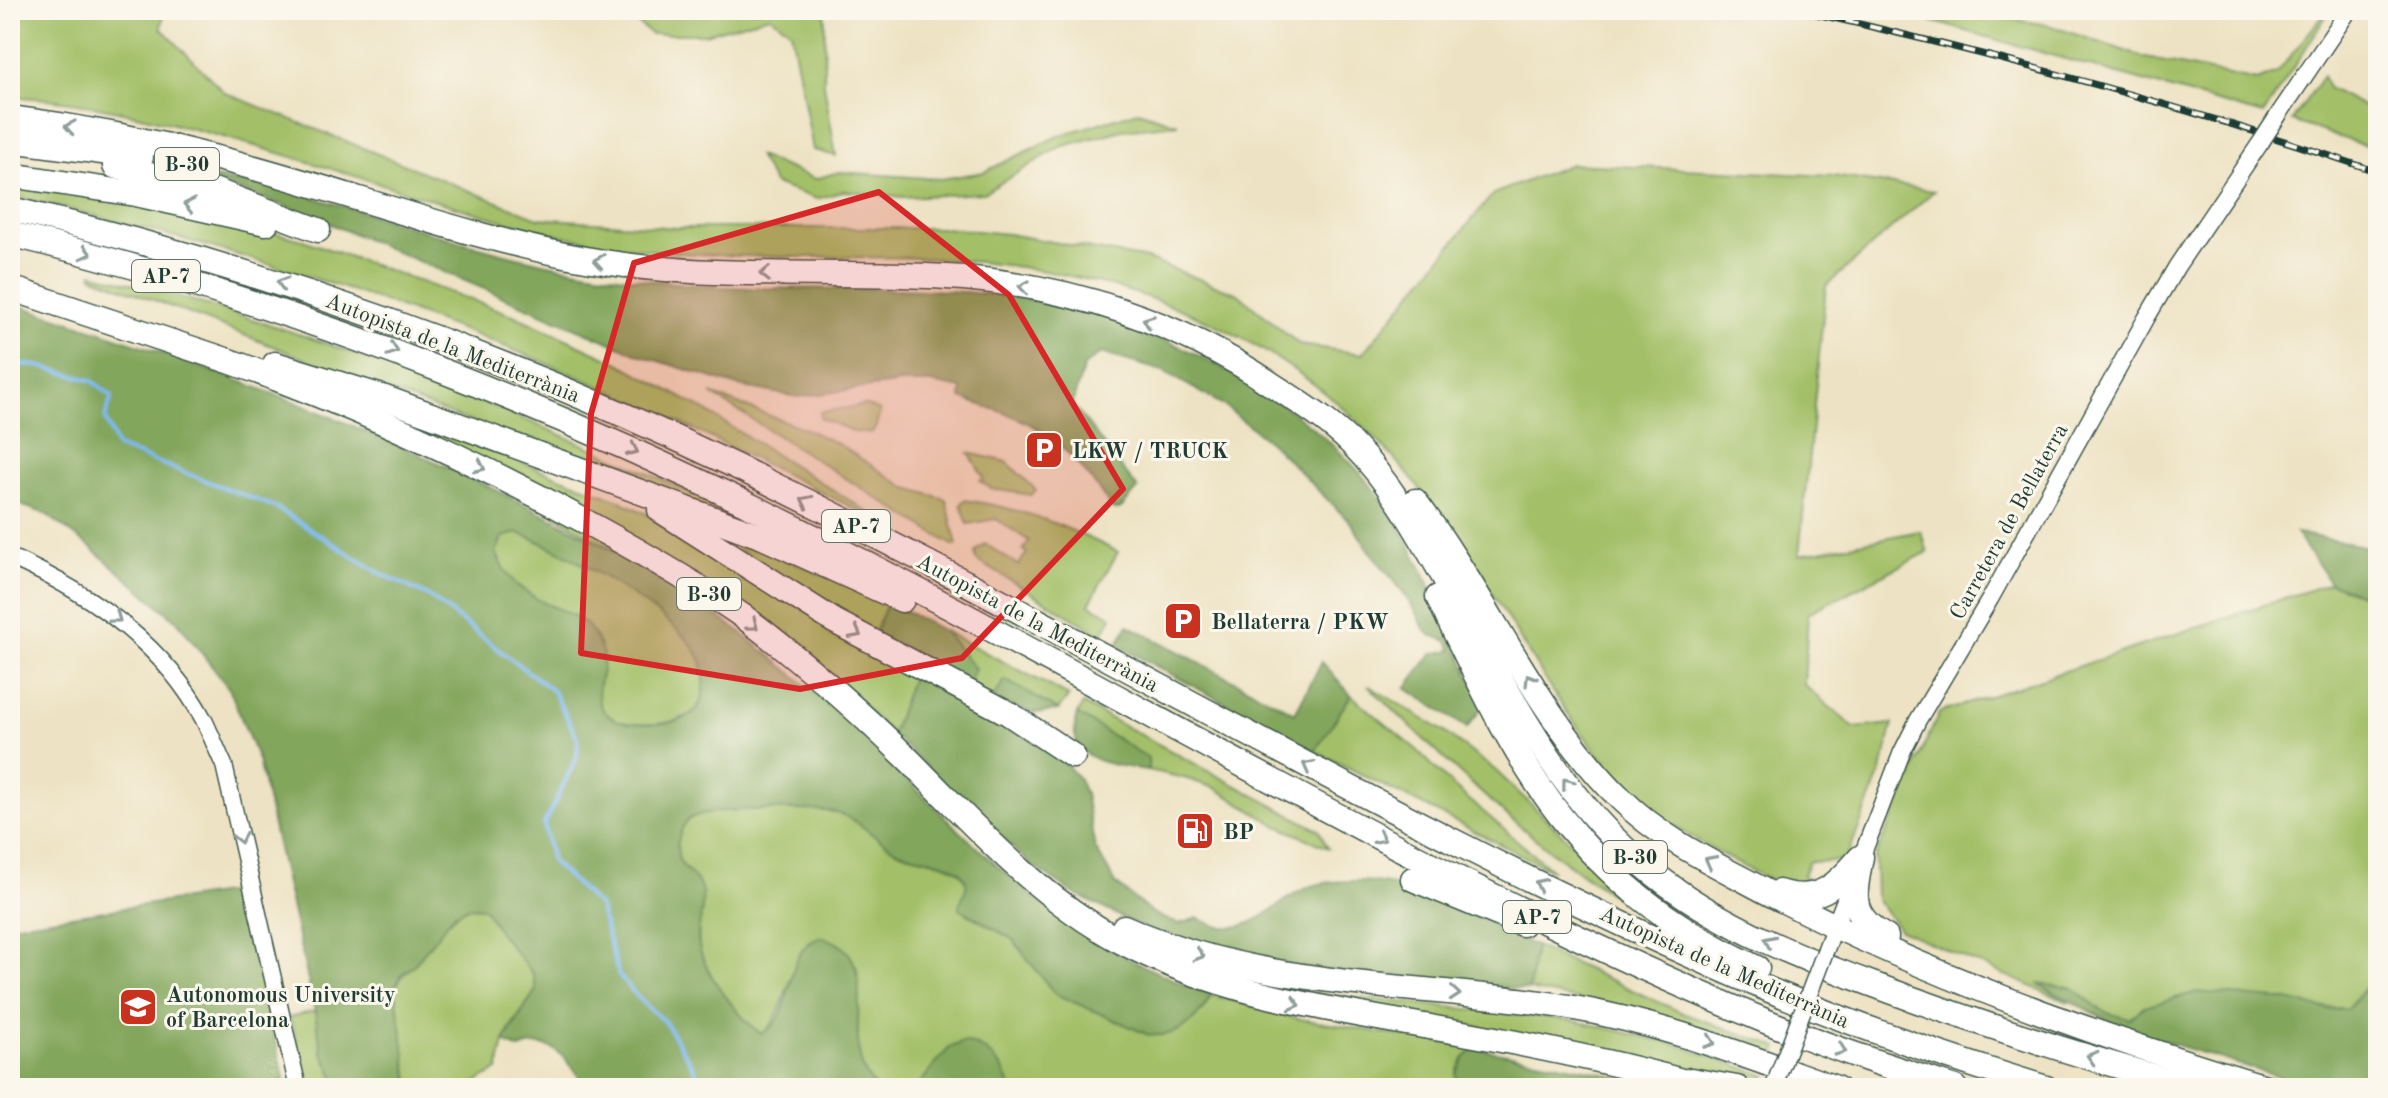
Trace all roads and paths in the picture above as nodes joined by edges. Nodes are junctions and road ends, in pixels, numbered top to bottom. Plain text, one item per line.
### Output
1 (2349, 10) edge
2 (10, 118) edge
3 (10, 140) edge
4 (10, 152) edge
5 (10, 175) edge
6 (363, 200) junction
7 (10, 209) edge
8 (10, 234) edge
9 (10, 285) edge
10 (1187, 337) junction
11 (1268, 381) junction
12 (571, 467) junction
13 (10, 557) edge
14 (1073, 756) dead end
15 (1252, 772) junction
16 (965, 817) junction
17 (1861, 857) junction
18 (1413, 879) dead end
19 (1751, 883) junction
20 (1798, 908) junction
21 (1835, 925) junction
22 (1826, 949) junction
23 (1649, 971) junction
24 (1957, 979) junction
25 (2017, 1003) junction
26 (1661, 1075) junction
27 (298, 1088) edge
28 (1695, 1088) edge
29 (1707, 1088) edge
30 (1737, 1088) edge
31 (1772, 1088) edge
32 (1836, 1088) edge
33 (1955, 1088) edge
34 (2046, 1088) edge
35 (2066, 1088) edge
36 (2194, 1088) edge
37 (2269, 1088) edge

1 - 17 street, Carretera de Bellaterra, bridge
6 -> 2 highway
3 - 6 highway, B-30
4 -> 5 highway
10 -> 6 highway, B-30
34 -> 7 highway, Autopista de la Mediterrània / AP-7
8 -> 15 highway, Autopista de la Mediterrània / AP-7
9 - 12 highway
9 -> 16 highway, B-30
10 - 11 highway, B-30
19 -> 10 highway
11 - 35 highway
36 -> 11 highway, B-30
12 -> 14 highway
12 - 15 highway
13 -> 27 street
15 -> 23 highway, Autopista de la Mediterrània / AP-7
16 -> 26 highway
16 -> 32 highway, B-30
17 - 19 highway
17 - 21 street, Carretera de Bellaterra
17 - 24 highway
18 - 23 highway
19 - 20 highway
20 - 21 highway
20 - 22 highway
21 - 22 street, Carretera de Bellaterra
21 - 24 highway
22 - 25 highway
22 - 31 street, Carretera de Bellaterra, bridge
23 -> 33 highway, Autopista de la Mediterrània / AP-7
24 - 25 highway
25 - 37 highway
26 - 28 highway
26 - 29 highway
26 - 30 highway

